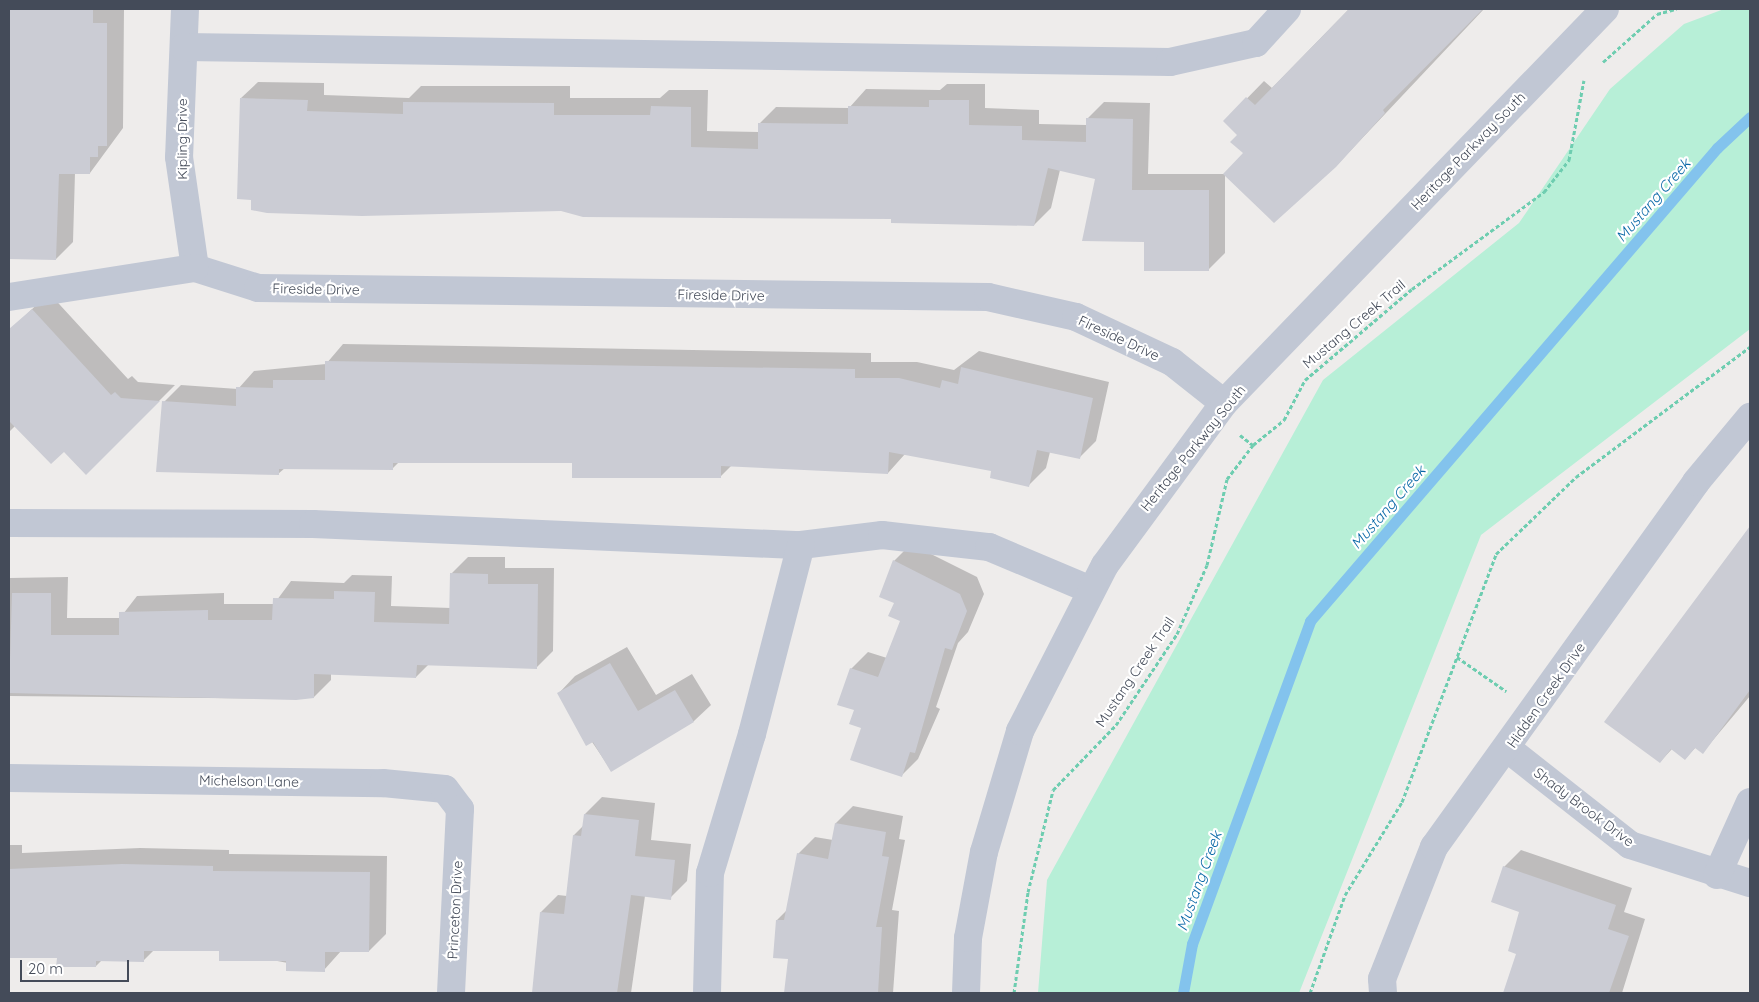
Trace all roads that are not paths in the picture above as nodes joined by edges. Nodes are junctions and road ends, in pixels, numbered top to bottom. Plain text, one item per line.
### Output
1 (185, 9) edge
2 (1287, 9) edge
3 (1594, 12) edge
4 (184, 47) junction
5 (195, 268) junction
6 (9, 298) edge
7 (1224, 403) junction
8 (1750, 418) edge
9 (9, 522) edge
10 (801, 545) junction
11 (1091, 590) junction
12 (1508, 749) junction
13 (9, 778) edge
14 (1750, 802) edge
15 (460, 827) joint
16 (1717, 876) junction
17 (1750, 883) edge
18 (451, 993) edge
19 (707, 993) edge
20 (966, 993) edge
21 (1383, 993) edge

1 - 4 street, Kipling Drive
2 - 4 street
3 - 7 street, Heritage Parkway South
4 - 5 street, Kipling Drive
5 - 6 street
5 - 7 street, Fireside Drive
7 - 11 street, Heritage Parkway South
8 - 12 street, Hidden Creek Drive
9 - 10 street
10 - 11 street
10 - 19 street
11 - 20 street, Heritage Parkway South
12 - 16 street, Shady Brook Drive
12 - 21 street, Hidden Creek Drive
13 - 15 street, Michelson Lane
14 - 16 street
15 - 18 street, Princeton Drive
16 - 17 street, Shady Brook Drive

